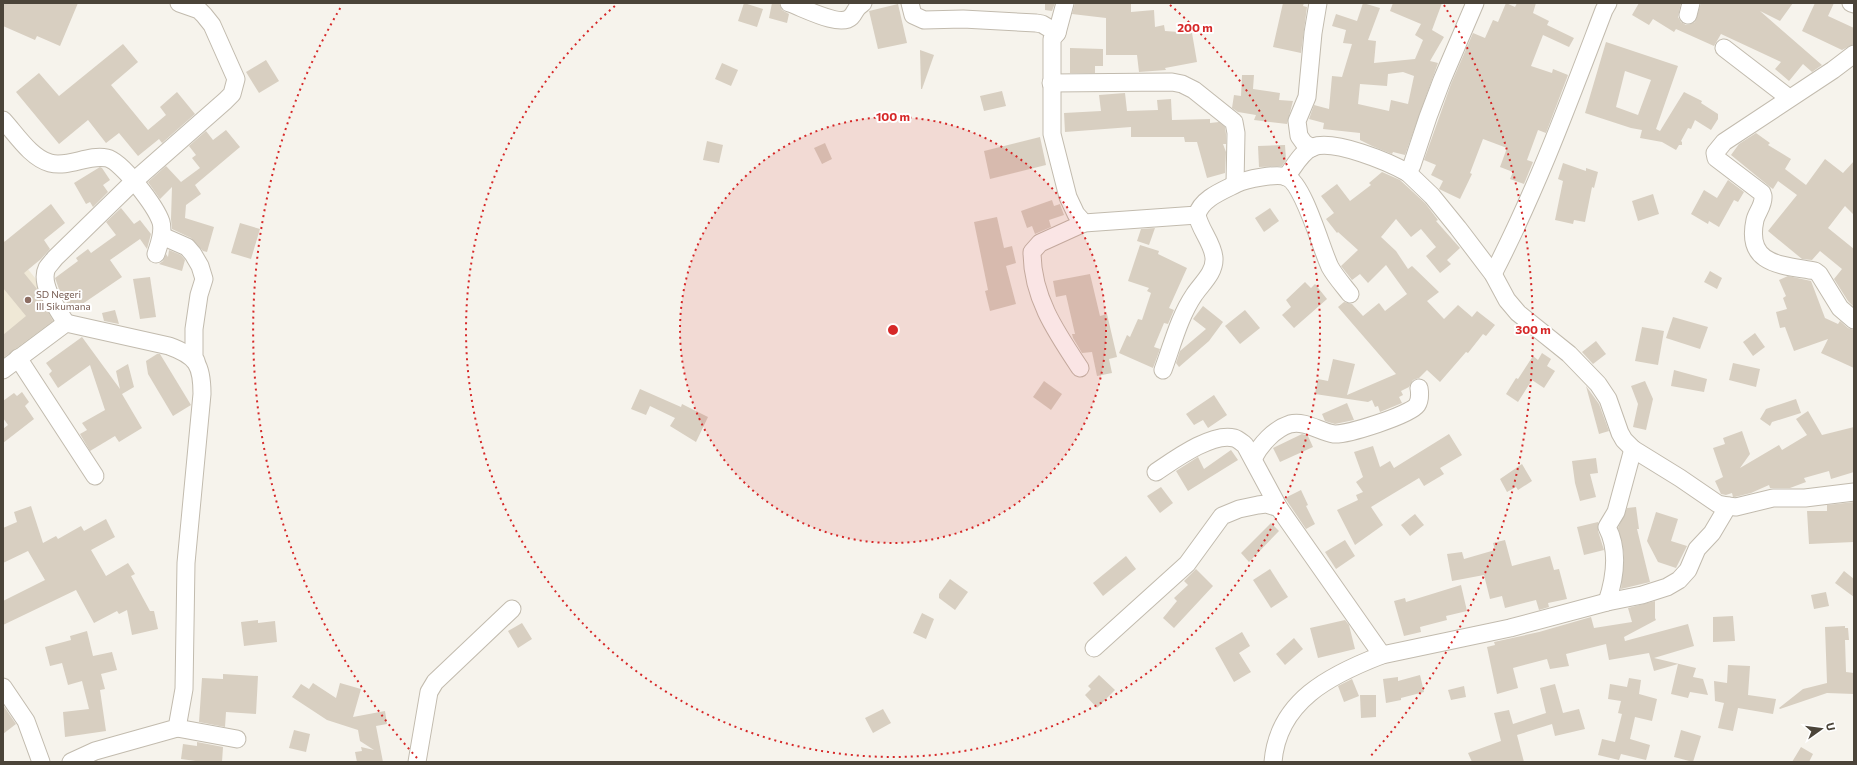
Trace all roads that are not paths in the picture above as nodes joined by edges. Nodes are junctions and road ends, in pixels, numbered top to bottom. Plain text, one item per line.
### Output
1 (179, 3) edge
2 (789, 3) edge
3 (863, 3) edge
4 (910, 3) edge
5 (1065, 3) edge
6 (1318, 3) edge
7 (1474, 3) edge
8 (1608, 3) edge
9 (1057, 33) junction
10 (1724, 48) dead end
11 (1854, 54) edge
12 (1051, 83) junction
13 (1789, 98) junction
14 (3, 120) edge
15 (1312, 148) junction
16 (1408, 172) junction
17 (1286, 177) junction
18 (134, 181) junction
19 (1235, 184) junction
20 (1197, 215) junction
21 (1084, 224) junction
22 (162, 236) junction
23 (156, 254) dead end
24 (1493, 274) junction
25 (1350, 294) dead end
26 (1854, 320) edge
27 (66, 323) junction
28 (18, 358) junction
29 (196, 361) junction
30 (1080, 368) dead end
31 (3, 370) edge
32 (1163, 370) dead end
33 (1419, 388) dead end
34 (1633, 450) junction
35 (1253, 458) junction
36 (1156, 472) dead end
37 (95, 476) dead end
38 (1854, 492) edge
39 (1728, 506) junction
40 (1279, 508) junction
41 (1607, 602) junction
42 (512, 609) dead end
43 (1094, 648) dead end
44 (1382, 655) junction
45 (3, 687) edge
46 (177, 728) junction
47 (237, 738) dead end
48 (41, 762) edge
49 (71, 762) edge
50 (416, 762) edge
51 (1274, 762) edge

1 - 18 street
2 - 3 street
4 - 9 street
5 - 9 street
6 - 15 street
7 - 16 street
8 - 24 street
9 - 12 street
10 - 13 street
11 - 13 street
12 - 19 street
12 - 21 street
13 - 26 street
14 - 18 street
15 - 16 street
15 - 17 street
16 - 24 street
17 - 19 street
17 - 25 street
18 - 22 street
18 - 27 street
19 - 20 street
20 - 21 street
20 - 32 street
21 - 30 street
22 - 23 street
22 - 29 street
24 - 34 street
27 - 28 street
27 - 29 street
28 - 31 street
28 - 37 street
29 - 46 street
33 - 35 street
34 - 39 street
34 - 41 street
35 - 36 street
35 - 40 street
38 - 39 street
39 - 41 street
40 - 43 street
40 - 44 street
41 - 44 street
42 - 50 street
44 - 51 street
45 - 48 street
46 - 47 street
46 - 49 street

